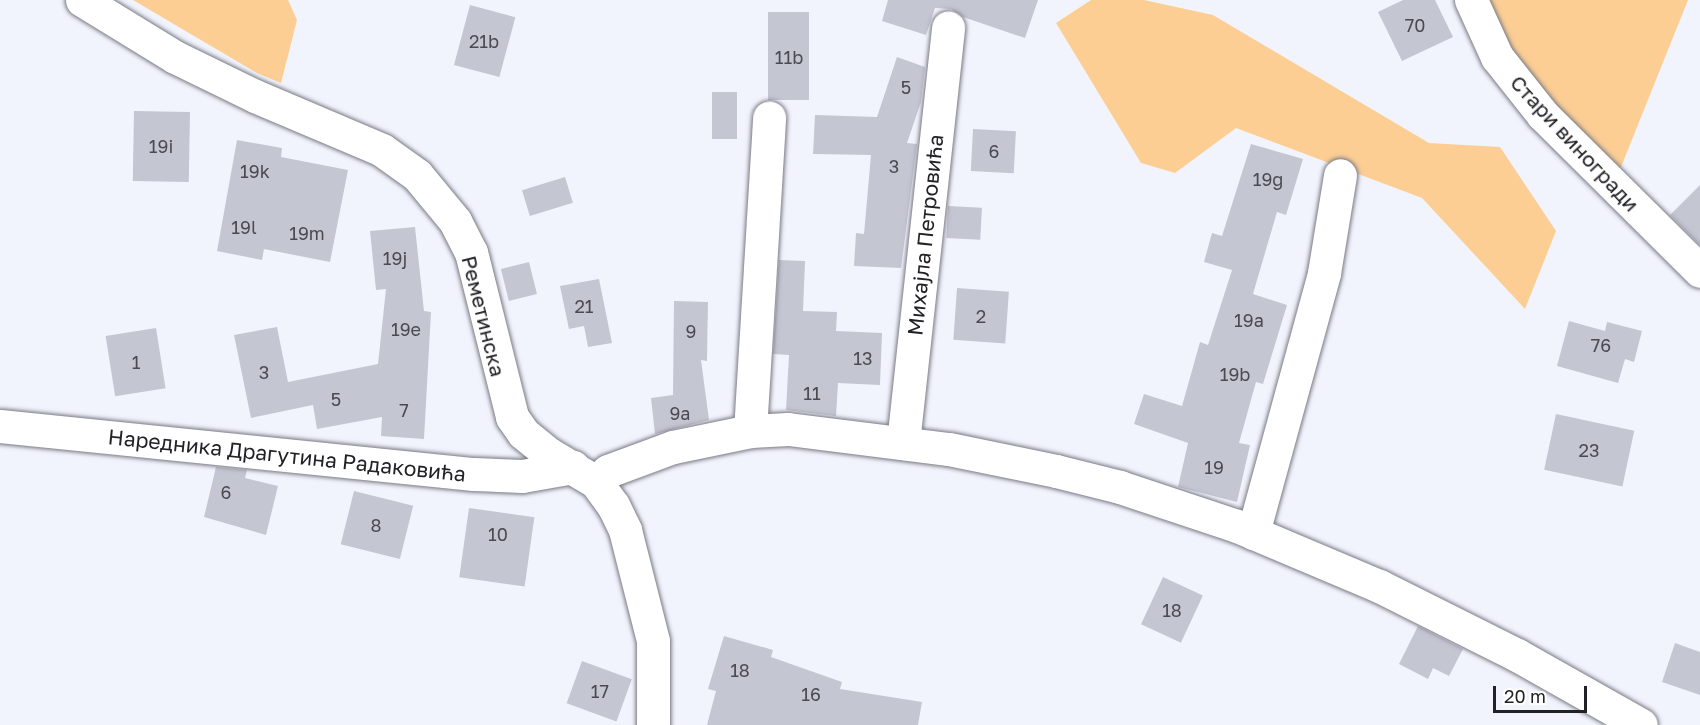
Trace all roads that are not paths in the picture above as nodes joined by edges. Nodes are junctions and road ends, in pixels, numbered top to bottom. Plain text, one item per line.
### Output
1 (82, 0) edge
2 (1471, 0) edge
3 (948, 27) dead end
4 (770, 118) dead end
5 (1340, 175) dead end
6 (1700, 270) edge
7 (0, 426) edge
8 (750, 431) junction
9 (903, 443) junction
10 (584, 475) junction
11 (1253, 533) junction
12 (653, 725) edge
13 (1641, 725) edge

1 - 10 street, Реметинска
2 - 6 street, Стари виногради
3 - 9 street, Михајла Петровића
4 - 8 street
5 - 11 street
7 - 10 street, Наредника Драгутина Радаковића
8 - 9 street, Наредника Драгутина Радаковића
8 - 10 street, Наредника Драгутина Радаковића
9 - 11 street, Наредника Драгутина Радаковића
10 - 12 street, Реметинска
11 - 13 street, Наредника Драгутина Радаковића

